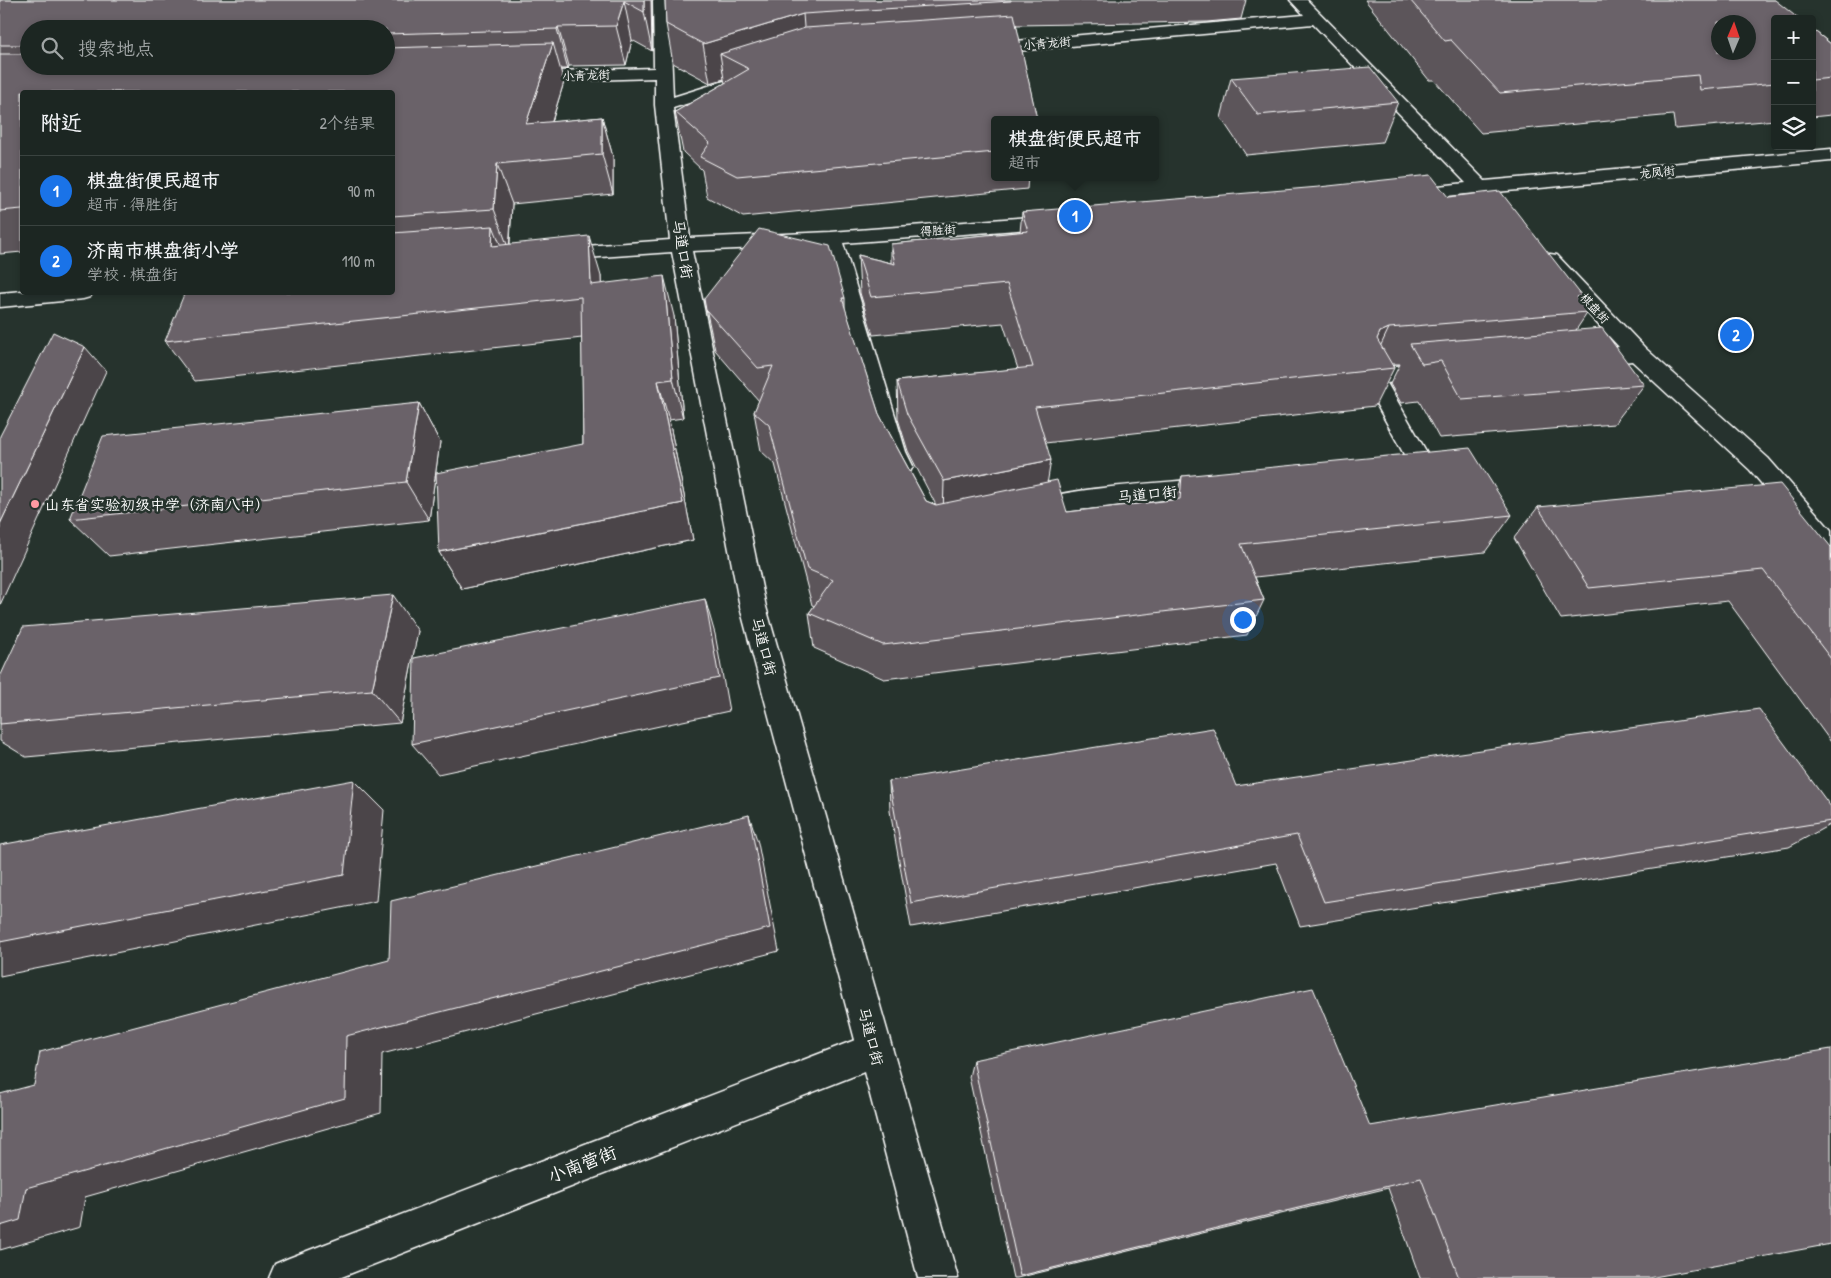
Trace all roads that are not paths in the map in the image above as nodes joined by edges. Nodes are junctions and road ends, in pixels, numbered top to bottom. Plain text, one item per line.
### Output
1 (661, 0) edge
2 (1298, 0) edge
3 (1317, 19) junction
4 (964, 50) edge
5 (768, 72) edge
6 (662, 73) junction
7 (504, 77) edge
8 (664, 105) junction
9 (1831, 155) edge
10 (1483, 189) junction
11 (1384, 196) edge
12 (1503, 210) edge
13 (1078, 219) edge
14 (831, 238) junction
15 (681, 244) junction
16 (1536, 246) edge
17 (542, 256) edge
18 (52, 295) edge
19 (0, 300) edge
20 (1637, 353) junction
21 (1559, 360) edge
22 (1450, 370) edge
23 (1374, 470) edge
24 (1236, 485) edge
25 (912, 487) edge
26 (1002, 516) edge
27 (1831, 548) edge
28 (875, 1050) junction
29 (289, 1278) edge
30 (938, 1278) edge

1 - 6 street, 马道口街
2 - 3 street
3 - 4 street, 小青龙街
3 - 10 street
5 - 8 street
6 - 7 street, 小青龙街
6 - 8 street, 马道口街
8 - 15 street, 马道口街
9 - 10 street, 龙凤街
10 - 11 street
10 - 12 street
13 - 14 street, 得胜街
14 - 15 street, 得胜街
14 - 25 street
15 - 17 street, 得胜街
15 - 28 street, 马道口街
16 - 20 street, 棋盘街
18 - 19 street
20 - 21 street
20 - 27 street, 棋盘街
22 - 23 street
24 - 26 street, 马道口街
28 - 29 street, 小南营街
28 - 30 street, 马道口街

